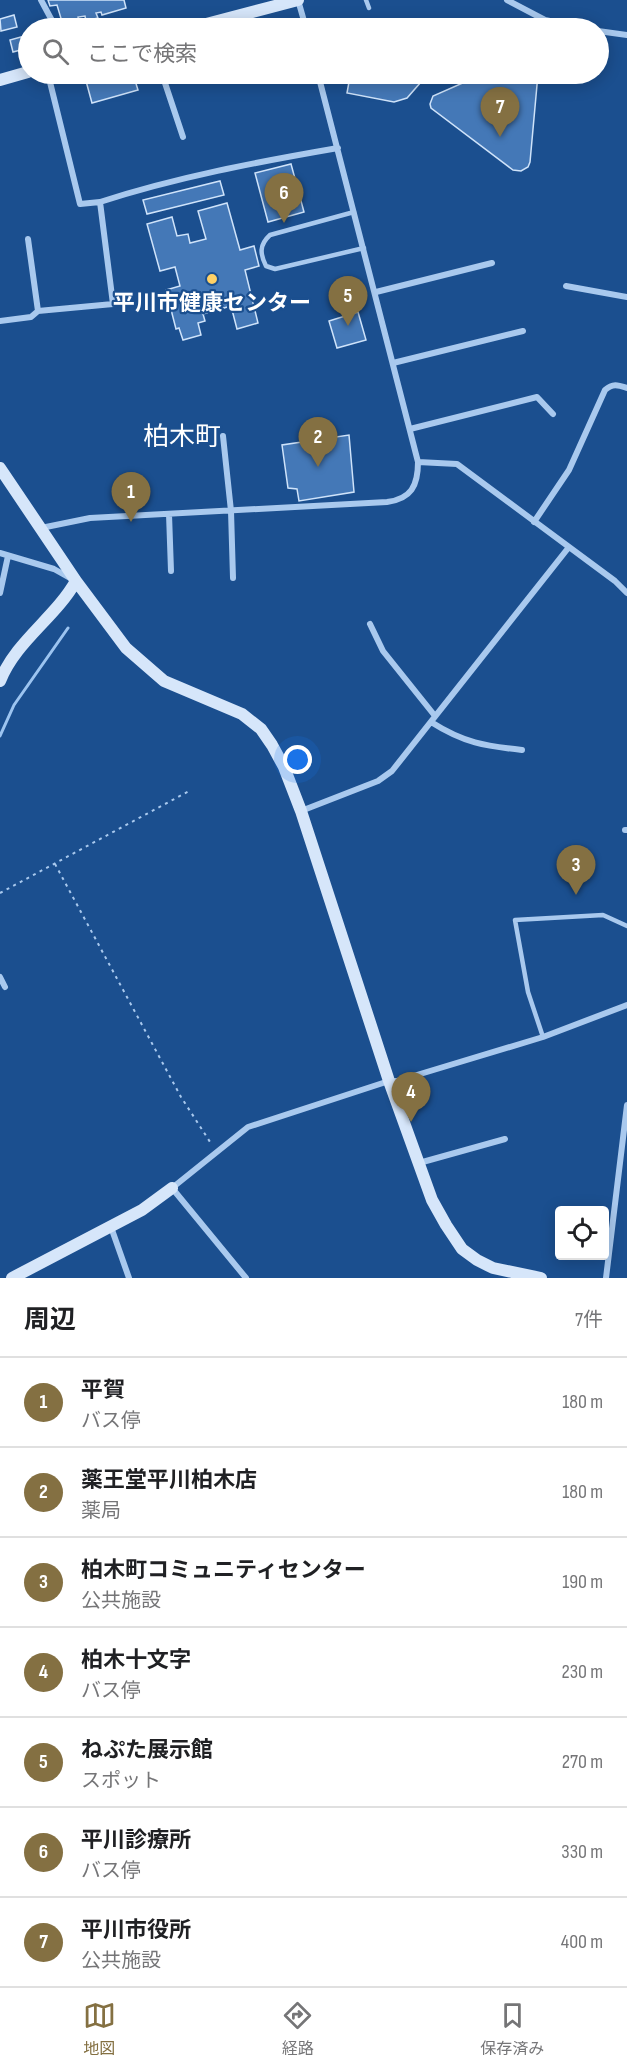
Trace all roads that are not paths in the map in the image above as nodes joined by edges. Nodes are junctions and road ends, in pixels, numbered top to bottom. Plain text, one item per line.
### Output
1 (41, 0) edge
2 (298, 0) edge
3 (366, 0) edge
4 (507, 0) edge
5 (369, 8) dead end
6 (51, 18) edge
7 (230, 18) edge
8 (303, 18) edge
9 (540, 18) edge
10 (609, 33) edge
11 (627, 35) edge
12 (18, 75) edge
13 (0, 80) edge
14 (50, 84) edge
15 (165, 84) edge
16 (321, 84) edge
17 (183, 137) dead end
18 (338, 148) junction
19 (100, 202) junction
20 (354, 212) junction
21 (28, 239) dead end
22 (364, 248) junction
23 (492, 263) dead end
24 (566, 286) dead end
25 (376, 292) junction
26 (627, 297) edge
27 (38, 311) junction
28 (0, 321) edge
29 (523, 331) dead end
30 (393, 363) junction
31 (627, 388) edge
32 (554, 414) dead end
33 (410, 429) junction
34 (223, 436) dead end
35 (418, 462) junction
36 (0, 468) edge
37 (231, 511) junction
38 (170, 514) junction
39 (534, 522) junction
40 (41, 528) junction
41 (569, 547) junction
42 (0, 553) edge
43 (8, 556) junction
44 (171, 571) dead end
45 (233, 578) dead end
46 (76, 581) junction
47 (0, 593) edge
48 (627, 593) edge
49 (370, 624) dead end
50 (3, 666) edge
51 (0, 681) edge
52 (433, 719) junction
53 (522, 750) dead end
54 (301, 811) junction
55 (627, 926) edge
56 (0, 976) edge
57 (5, 987) dead end
58 (627, 1005) edge
59 (543, 1037) junction
60 (388, 1080) junction
61 (627, 1105) edge
62 (505, 1139) dead end
63 (419, 1163) junction
64 (172, 1188) junction
65 (111, 1227) junction
66 (12, 1278) edge
67 (129, 1278) edge
68 (246, 1278) edge
69 (542, 1278) edge
70 (606, 1278) edge

1 - 6 street
2 - 7 street
2 - 8 street
3 - 5 lane
4 - 9 street
10 - 11 street
12 - 13 street
14 - 19 street
15 - 17 street
16 - 18 street
18 - 19 street
18 - 20 street
19 - 27 street
20 - 22 street
20 - 22 lane
21 - 27 street
22 - 25 street
23 - 25 street
24 - 26 street
25 - 30 street
27 - 28 street
29 - 30 street
30 - 33 street
31 - 39 street
32 - 33 street
33 - 35 street
34 - 37 street
35 - 37 street
35 - 39 street
36 - 40 street
37 - 38 street
37 - 45 street
38 - 40 street
38 - 44 street
39 - 41 street
40 - 46 street
41 - 48 street
41 - 52 street
42 - 43 street
43 - 46 street
43 - 47 street
46 - 50 street
46 - 54 street
49 - 52 street
50 - 51 street
52 - 53 street
52 - 54 street
54 - 60 street
55 - 59 lane
56 - 57 street
58 - 59 street
59 - 60 street
60 - 63 street
60 - 64 street
61 - 70 street
62 - 63 street
63 - 69 street
64 - 65 street
64 - 68 street
65 - 66 street
65 - 67 street

